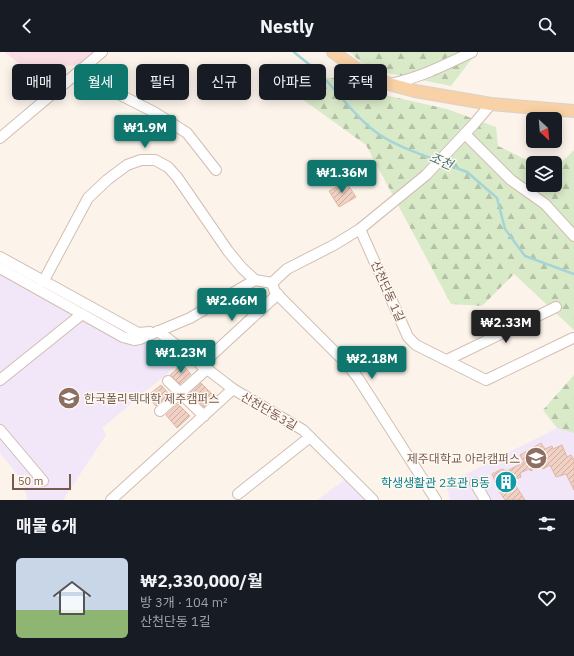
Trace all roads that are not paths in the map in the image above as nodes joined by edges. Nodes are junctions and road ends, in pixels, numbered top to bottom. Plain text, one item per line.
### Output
1 (102, 52) edge
2 (333, 52) edge
3 (472, 52) edge
4 (88, 64) edge
5 (74, 76) edge
6 (389, 84) junction
7 (128, 99) edge
8 (491, 104) junction
9 (574, 111) edge
10 (465, 134) junction
11 (0, 138) edge
12 (216, 170) dead end
13 (360, 229) junction
14 (574, 236) edge
15 (0, 257) edge
16 (0, 268) edge
17 (255, 280) junction
18 (43, 282) junction
19 (272, 283) junction
20 (278, 294) junction
21 (556, 307) dead end
22 (82, 314) junction
23 (158, 331) junction
24 (573, 338) dead end
25 (447, 360) junction
26 (204, 367) junction
27 (0, 380) edge
28 (168, 381) dead end
29 (232, 389) junction
30 (180, 393) junction
31 (160, 411) dead end
32 (204, 416) junction
33 (0, 430) edge
34 (310, 437) junction
35 (43, 481) dead end
36 (476, 483) dead end
37 (238, 494) dead end
38 (111, 500) edge
39 (373, 500) edge
40 (436, 500) edge
41 (485, 500) edge

1 - 4 street
2 - 6 main road
3 - 6 street
5 - 11 street
6 - 8 main road
7 - 12 street
8 - 9 main road
8 - 10 street
10 - 13 street
10 - 14 street
13 - 19 street
13 - 25 street, 산천단동 1길
15 - 18 street
16 - 22 street
17 - 18 street
17 - 19 street
17 - 23 street
18 - 23 street
19 - 20 street
20 - 26 street
20 - 40 street
21 - 25 street
22 - 23 street
22 - 27 street
23 - 26 street, 산천단동3길
24 - 25 street, 산천단동 1길
26 - 29 street, 산천단동3길
26 - 30 street
28 - 30 street
29 - 32 street
29 - 34 street, 산천단동3길
30 - 31 street
30 - 32 street
32 - 38 street
33 - 35 street
34 - 37 street
34 - 39 street, 산천단동3길
36 - 41 street

